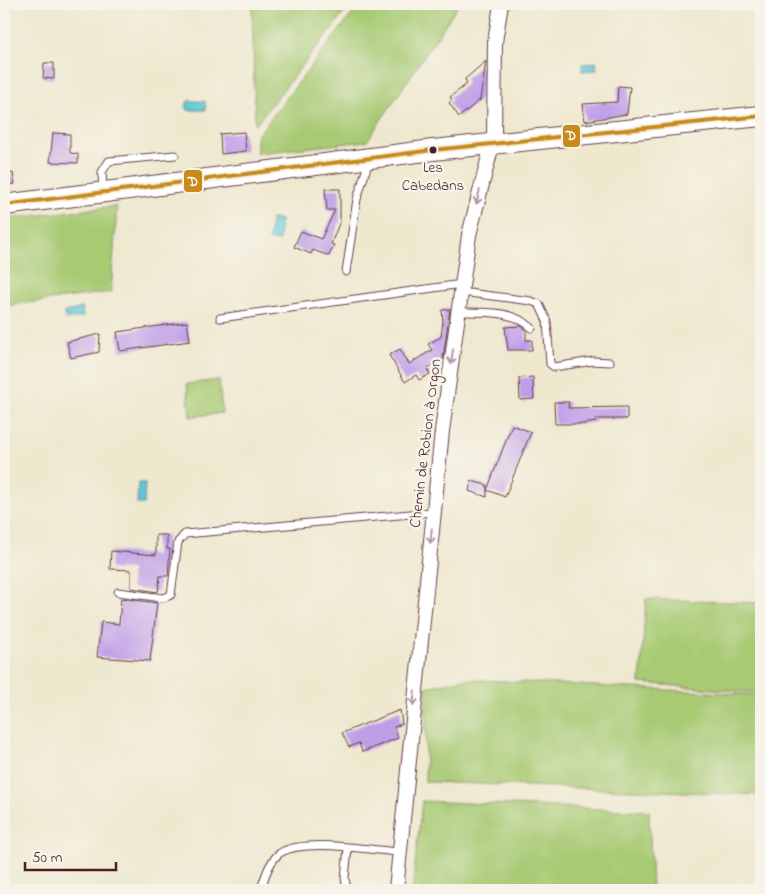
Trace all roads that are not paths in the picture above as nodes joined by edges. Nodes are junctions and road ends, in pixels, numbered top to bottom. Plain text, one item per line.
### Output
1 (501, 4) edge
2 (761, 116) edge
3 (490, 147) junction
4 (175, 155) dead end
5 (370, 158) junction
6 (103, 192) junction
7 (4, 205) edge
8 (346, 272) dead end
9 (462, 288) junction
10 (458, 312) junction
11 (220, 318) dead end
12 (532, 328) dead end
13 (610, 362) dead end
14 (433, 512) junction
15 (118, 592) dead end
16 (348, 848) junction
17 (399, 852) junction
18 (261, 890) edge
19 (347, 890) edge
20 (396, 890) edge

1 - 3 street, Chemin de Robion à Orgon
2 - 3 street
3 - 5 street
3 -> 9 street, Chemin de Robion à Orgon
4 - 6 lane
5 - 6 street
5 - 8 lane
6 - 7 street
9 - 10 street, Chemin de Robion à Orgon
9 - 11 lane
9 - 13 lane
10 - 12 lane
10 -> 14 street, Chemin de Robion à Orgon
14 - 15 lane
14 -> 17 street, Chemin de Robion à Orgon
16 - 17 lane
16 - 18 lane
16 - 19 lane
17 - 20 street, Chemin de Robion à Orgon

